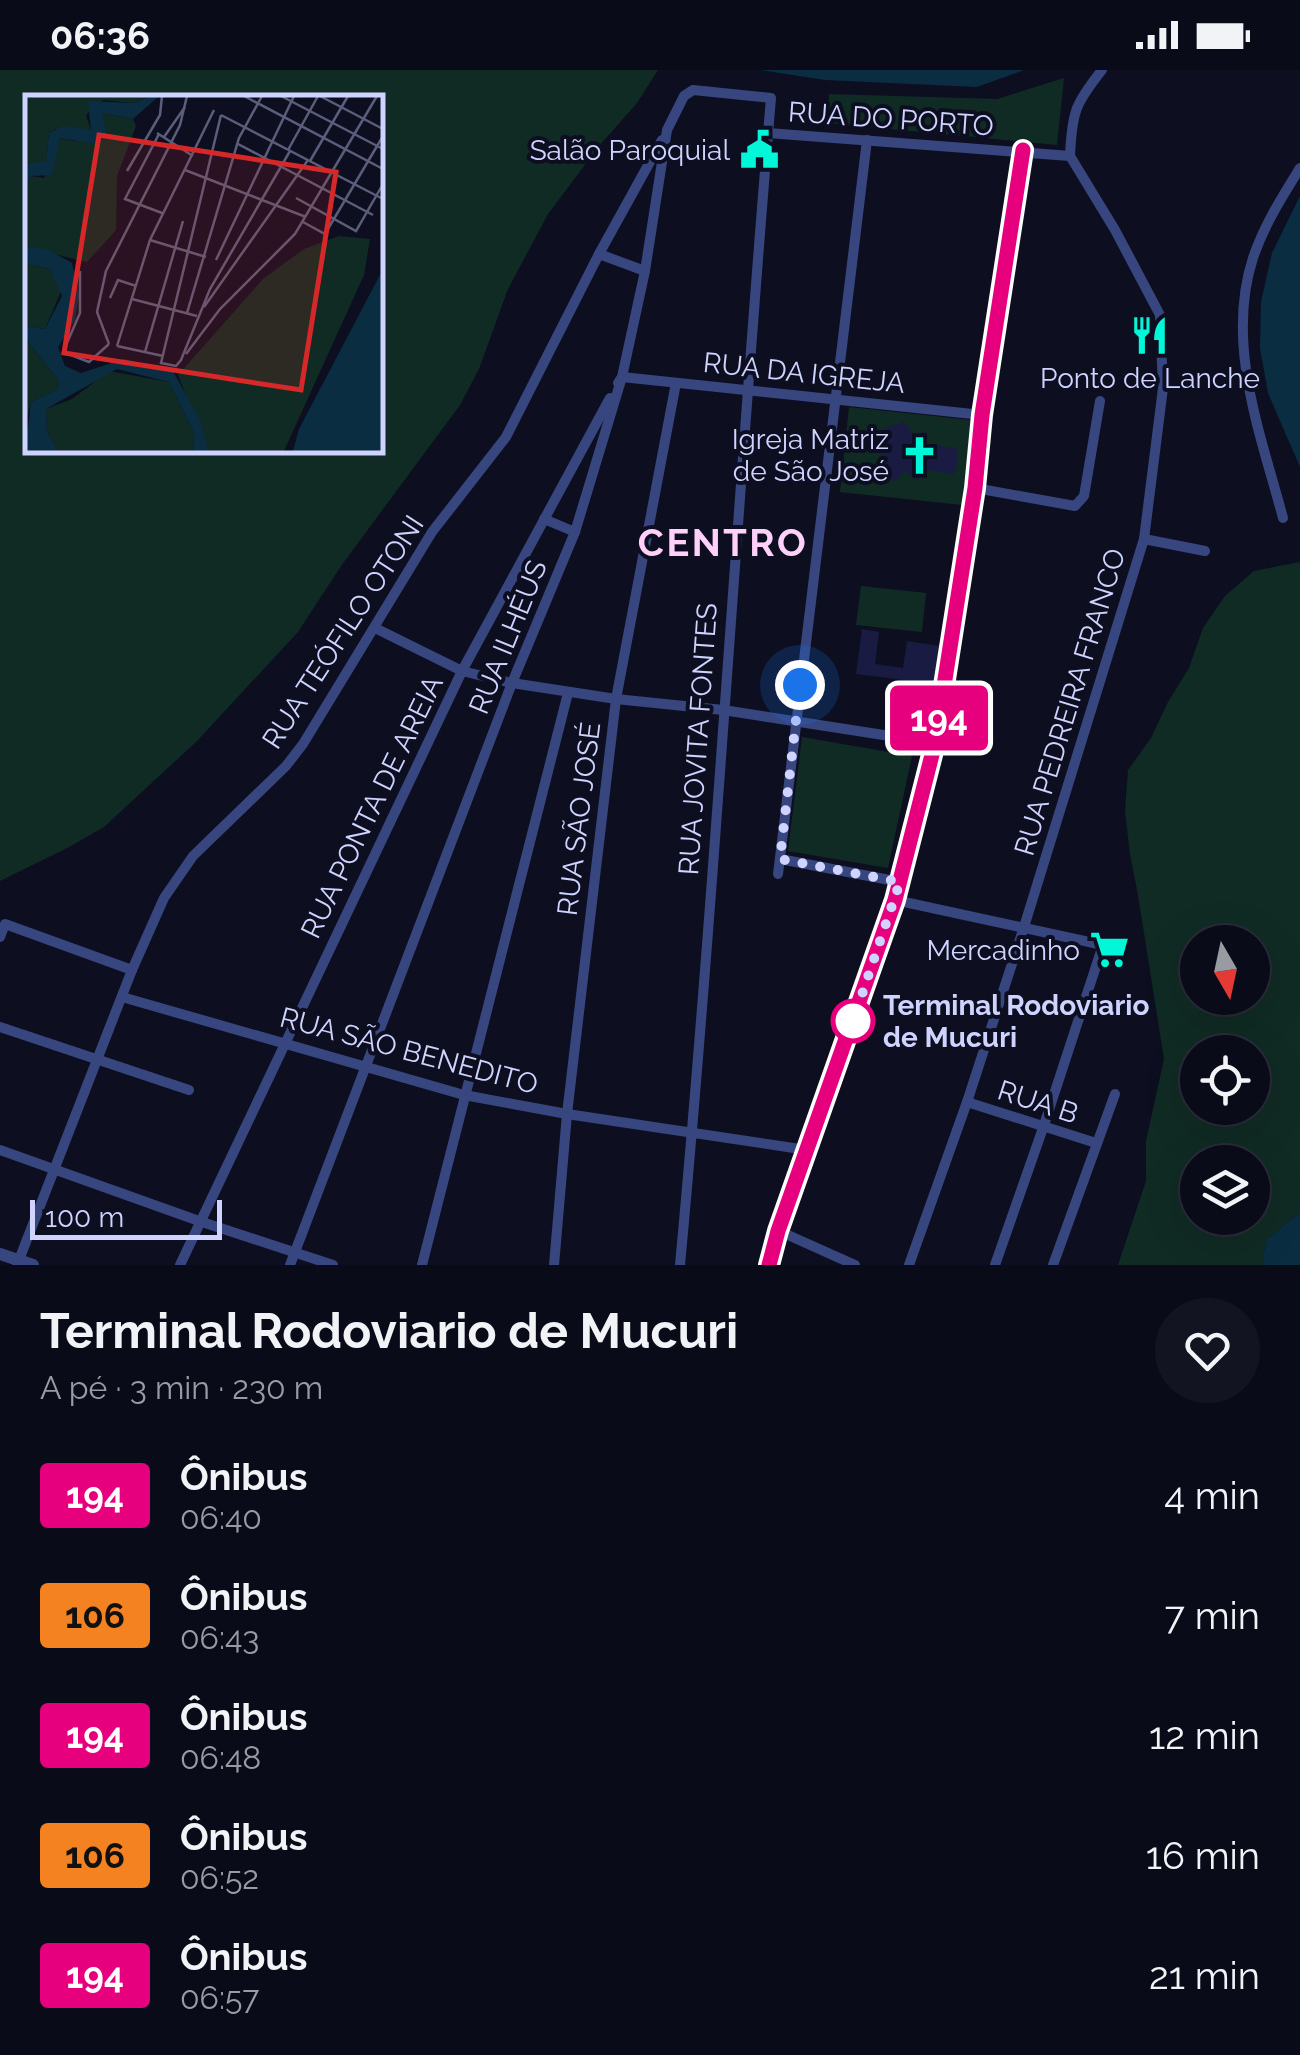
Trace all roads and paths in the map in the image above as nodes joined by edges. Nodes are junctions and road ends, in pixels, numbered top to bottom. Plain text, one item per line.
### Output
1 (1102, 70) edge
2 (772, 98) joint
3 (667, 130) junction
4 (768, 132) junction
5 (867, 140) junction
6 (1023, 150) junction
7 (1070, 156) junction
8 (1300, 168) edge
9 (598, 254) junction
10 (645, 272) junction
11 (622, 377) junction
12 (676, 383) junction
13 (747, 389) junction
14 (835, 398) junction
15 (1100, 401) dead end
16 (982, 415) junction
17 (975, 488) junction
18 (1282, 518) dead end
19 (544, 519) junction
20 (575, 532) junction
21 (1144, 540) junction
22 (1205, 552) dead end
23 (374, 628) junction
24 (462, 671) junction
25 (512, 683) junction
26 (568, 693) junction
27 (616, 700) junction
28 (723, 710) junction
29 (796, 721) junction
30 (935, 743) junction
31 (780, 859) junction
32 (778, 874) dead end
33 (900, 882) junction
34 (895, 900) junction
35 (1024, 927) junction
36 (0, 937) edge
37 (132, 970) junction
38 (122, 997) junction
39 (0, 1026) edge
40 (284, 1042) junction
41 (98, 1060) junction
42 (367, 1066) junction
43 (189, 1090) dead end
44 (1115, 1094) dead end
45 (464, 1095) junction
46 (967, 1102) junction
47 (567, 1114) junction
48 (1043, 1128) junction
49 (692, 1133) junction
50 (1096, 1143) junction
51 (0, 1150) edge
52 (808, 1150) junction
53 (56, 1169) junction
54 (199, 1221) junction
55 (778, 1231) junction
56 (295, 1253) junction
57 (0, 1254) edge
58 (18, 1263) edge
59 (34, 1265) edge
60 (180, 1265) edge
61 (290, 1265) edge
62 (334, 1265) edge
63 (422, 1265) edge
64 (556, 1265) edge
65 (680, 1265) edge
66 (769, 1265) edge
67 (856, 1265) edge
68 (909, 1265) edge
69 (995, 1265) edge
70 (1053, 1265) edge

1 - 7 street
2 - 3 street, RUA ILHÉUS
2 - 4 street, RUA JOVITA FONTES
3 - 9 street, RUA TEÓFILO OTONI
3 - 10 street, RUA ILHÉUS
4 - 5 street, RUA DO PORTO
4 - 13 street, RUA JOVITA FONTES
5 - 6 street, RUA DO PORTO
5 - 14 street
6 - 7 street, RUA DO PORTO
6 - 16 street
7 - 21 street, RUA PEDREIRA FRANCO
8 - 18 street
9 - 10 street
9 - 23 street, RUA TEÓFILO OTONI
10 - 11 street, RUA ILHÉUS
11 - 12 street, RUA DA IGREJA
11 - 19 street, RUA PONTA DE AREIA
11 - 20 street, RUA ILHÉUS
12 - 13 street, RUA DA IGREJA
12 - 27 street, RUA SÃO JOSÉ
13 - 14 street, RUA DA IGREJA
13 - 28 street, RUA JOVITA FONTES
14 - 16 street, RUA DA IGREJA
14 - 29 street
15 - 17 street
16 - 17 street
17 - 30 street
19 - 20 street
19 - 24 street, RUA PONTA DE AREIA
20 - 25 street, RUA ILHÉUS
21 - 22 street
21 - 35 street, RUA PEDREIRA FRANCO
23 - 24 street
23 - 37 street, RUA TEÓFILO OTONI
24 - 25 street
24 - 40 street, RUA PONTA DE AREIA
25 - 26 street
25 - 42 street, RUA ILHÉUS
26 - 27 street
26 - 45 street
27 - 28 street
27 - 47 street, RUA SÃO JOSÉ
28 - 29 street
28 - 49 street, RUA JOVITA FONTES
29 - 30 street
29 - 31 street
30 - 33 street
31 - 32 street
31 - 33 street
33 - 34 street
34 - 35 street
34 - 52 street
35 - 46 street, RUA PEDREIRA FRANCO
35 - 48 street
36 - 37 street
37 - 38 street, RUA TEÓFILO OTONI
38 - 40 street, RUA SÃO BENEDITO
38 - 41 street, RUA TEÓFILO OTONI
39 - 41 street
40 - 42 street, RUA SÃO BENEDITO
40 - 54 street, RUA PONTA DE AREIA
41 - 43 street
41 - 53 street, RUA TEÓFILO OTONI
42 - 45 street, RUA SÃO BENEDITO
42 - 56 street, RUA ILHÉUS
44 - 50 street
45 - 47 street, RUA SÃO BENEDITO
45 - 63 street
46 - 48 street, RUA B
46 - 68 street, RUA PEDREIRA FRANCO
47 - 49 street, RUA SÃO BENEDITO
47 - 64 street, RUA SÃO JOSÉ
48 - 50 street, RUA B
48 - 69 street
49 - 52 street, RUA SÃO BENEDITO
49 - 65 street, RUA JOVITA FONTES
50 - 70 street
51 - 53 street
52 - 55 street
53 - 54 street
53 - 58 street, RUA TEÓFILO OTONI
54 - 56 street
54 - 60 street, RUA PONTA DE AREIA
55 - 66 street
55 - 67 street
56 - 61 street, RUA ILHÉUS
56 - 62 street
57 - 58 street
58 - 59 street

